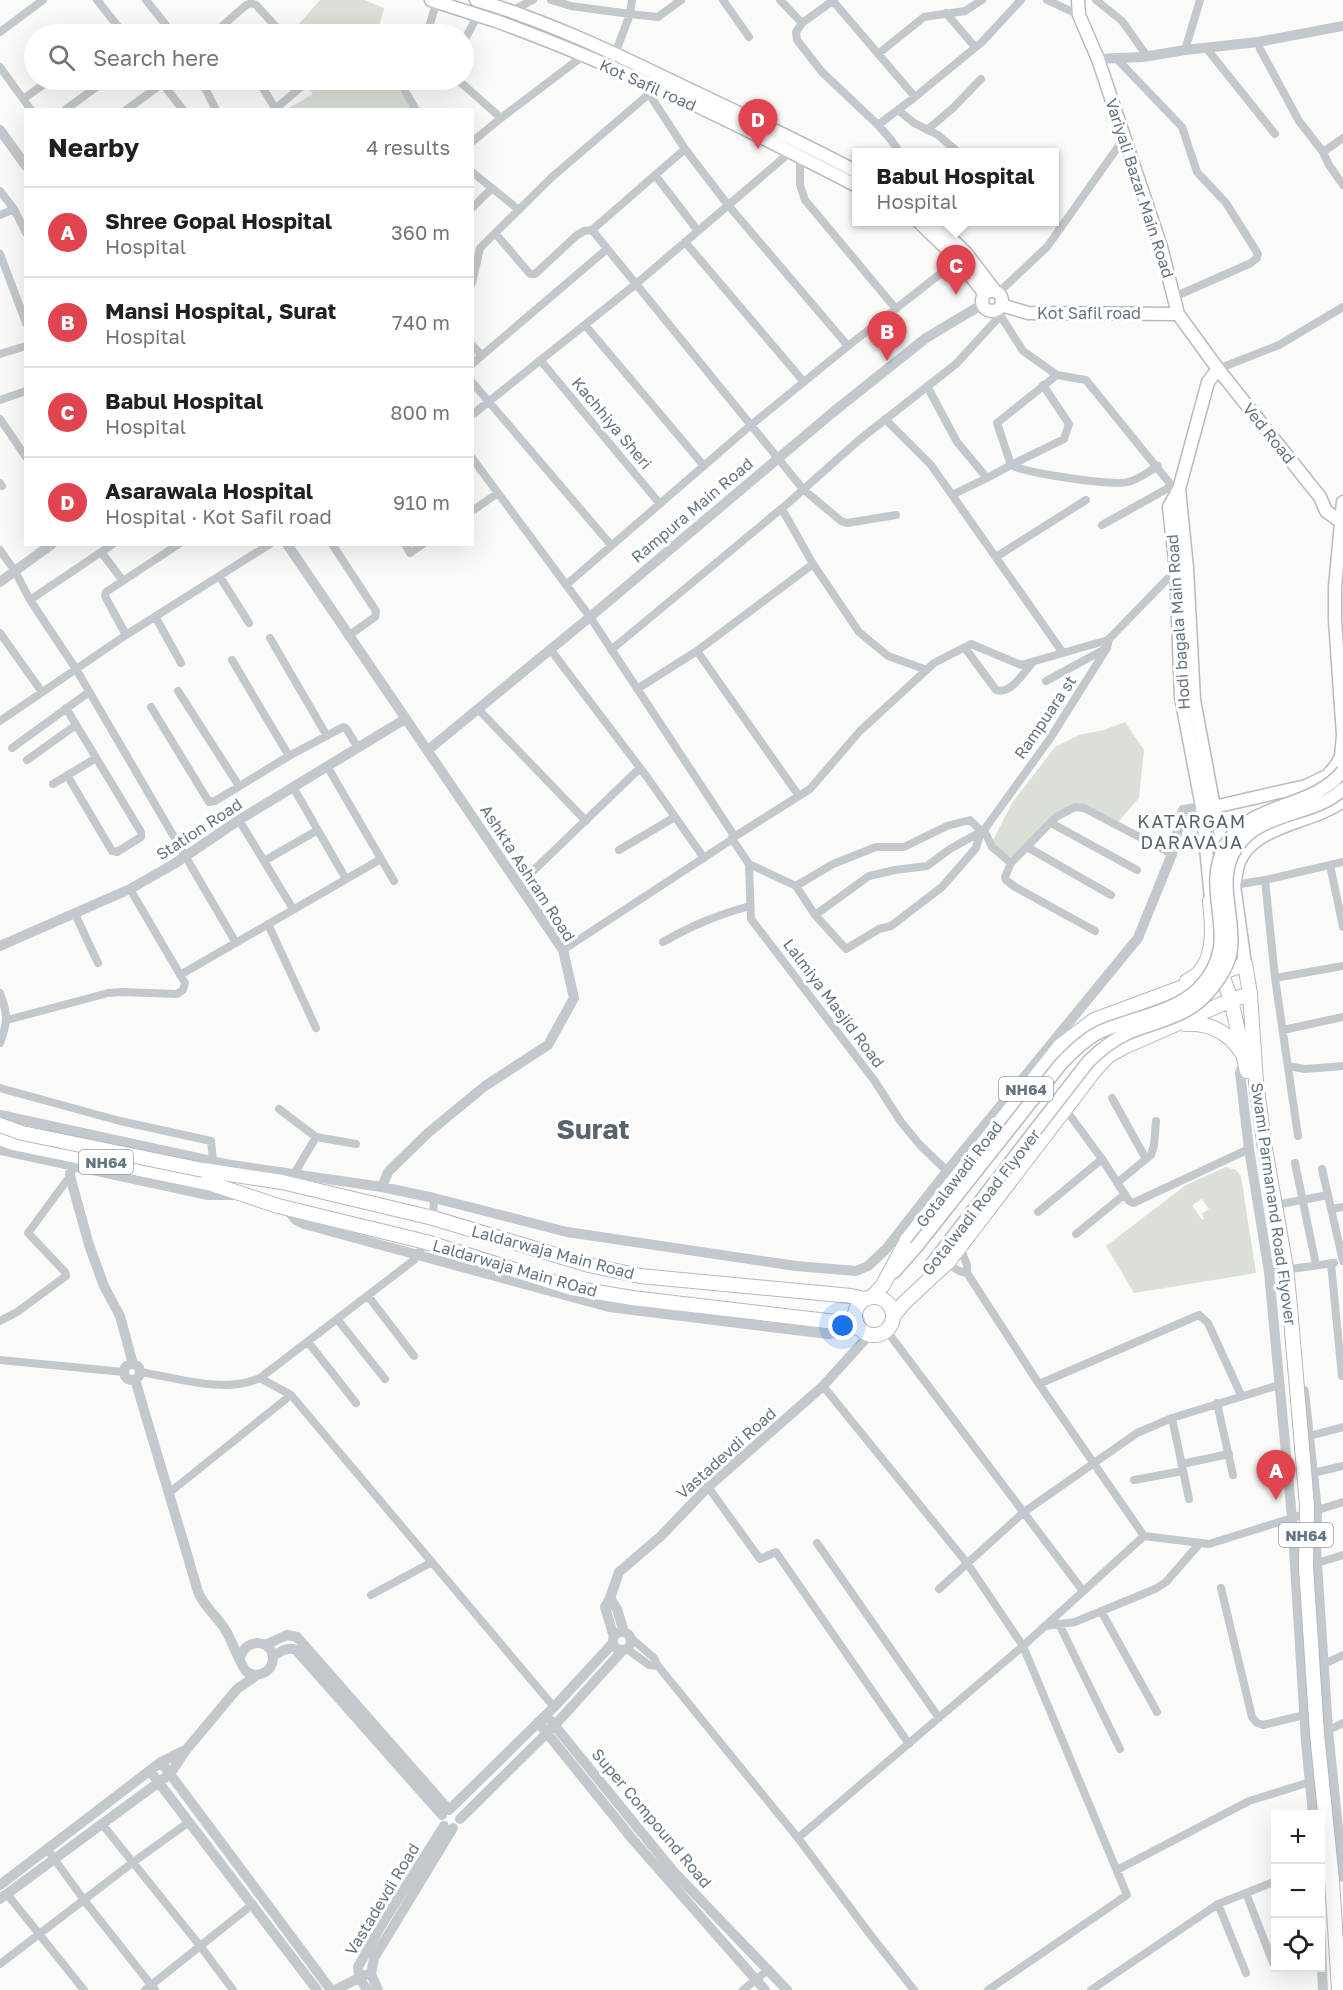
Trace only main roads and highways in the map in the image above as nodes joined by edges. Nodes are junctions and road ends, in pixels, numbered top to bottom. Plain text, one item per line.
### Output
1 (1078, 0) edge
2 (435, 1) edge
3 (481, 1) edge
4 (797, 150) junction
5 (852, 170) edge
6 (852, 183) edge
7 (923, 226) edge
8 (938, 226) edge
9 (994, 302) junction
10 (1178, 314) junction
11 (1218, 369) junction
12 (1320, 497) junction
13 (1343, 503) edge
14 (1342, 523) edge
15 (1341, 765) edge
16 (1343, 789) edge
17 (1343, 801) edge
18 (1208, 807) junction
19 (1234, 885) junction
20 (1210, 901) junction
21 (1245, 964) junction
22 (1221, 972) junction
23 (1176, 990) junction
24 (1250, 994) junction
25 (1231, 1000) junction
26 (1163, 1031) junction
27 (1249, 1061) junction
28 (1252, 1080) junction
29 (0, 1125) edge
30 (0, 1138) edge
31 (883, 1285) junction
32 (868, 1298) junction
33 (904, 1303) junction
34 (893, 1316) junction
35 (859, 1329) junction
36 (1317, 1810) edge
37 (1322, 1864) edge
38 (1331, 1990) edge
39 (1339, 1990) edge

1 - 10 main road, Variyali Bazar Main Road
2 - 4 main road, Kot Safil road
3 - 4 main road, Kot Safil road
4 - 5 main road, Kot Safil road
4 - 6 main road, Kot Safil road
7 - 9 main road
8 - 9 main road
9 - 10 main road, Kot Safil road
10 - 11 main road, Variyali Bazar Main Road
11 - 12 main road, Ved Road
11 - 18 main road, Hodi bagala Main Road
12 - 13 main road
12 - 14 main road, Ved Road
13 - 14 main road
14 - 15 main road
15 - 18 main road
15 - 31 main road, Gotalwadi Road Flyover, bridge
16 - 33 main road, Gotalwadi Road Flyover, bridge
17 - 19 main road
18 - 19 main road, Hodi bagala Main Road
18 - 20 main road, Hodi bagala Main Road
19 - 21 main road, Hodi bagala Main Road
20 - 22 main road, Hodi bagala Main Road
20 - 23 highway
21 - 22 highway, Gotalawadi Road / NH64
21 - 24 highway, NH64
22 - 23 highway, Gotalawadi Road / NH64
22 - 25 highway, NH64
23 - 31 highway, Gotalawadi Road / NH64
24 - 25 highway, NH64
24 - 27 highway, NH64
25 - 26 highway, NH64
25 - 27 highway, NH64
26 - 27 highway
26 - 33 highway, NH64
27 - 28 highway, Swami Parmanand Road Flyover / NH64
28 - 36 highway, Swami Parmanand Road Flyover / NH64
28 - 39 highway, Swami Parmanand Road Flyover / NH64, bridge
29 - 32 highway, Laldarwaja Main Road / NH64, bridge
30 - 35 highway, Laldarwaja Main ROad / NH64
31 - 32 highway, Gotalawadi Road / NH64
32 - 34 highway
32 - 35 highway, NH64
33 - 34 highway, NH64
34 - 35 highway, NH64
37 - 38 highway

